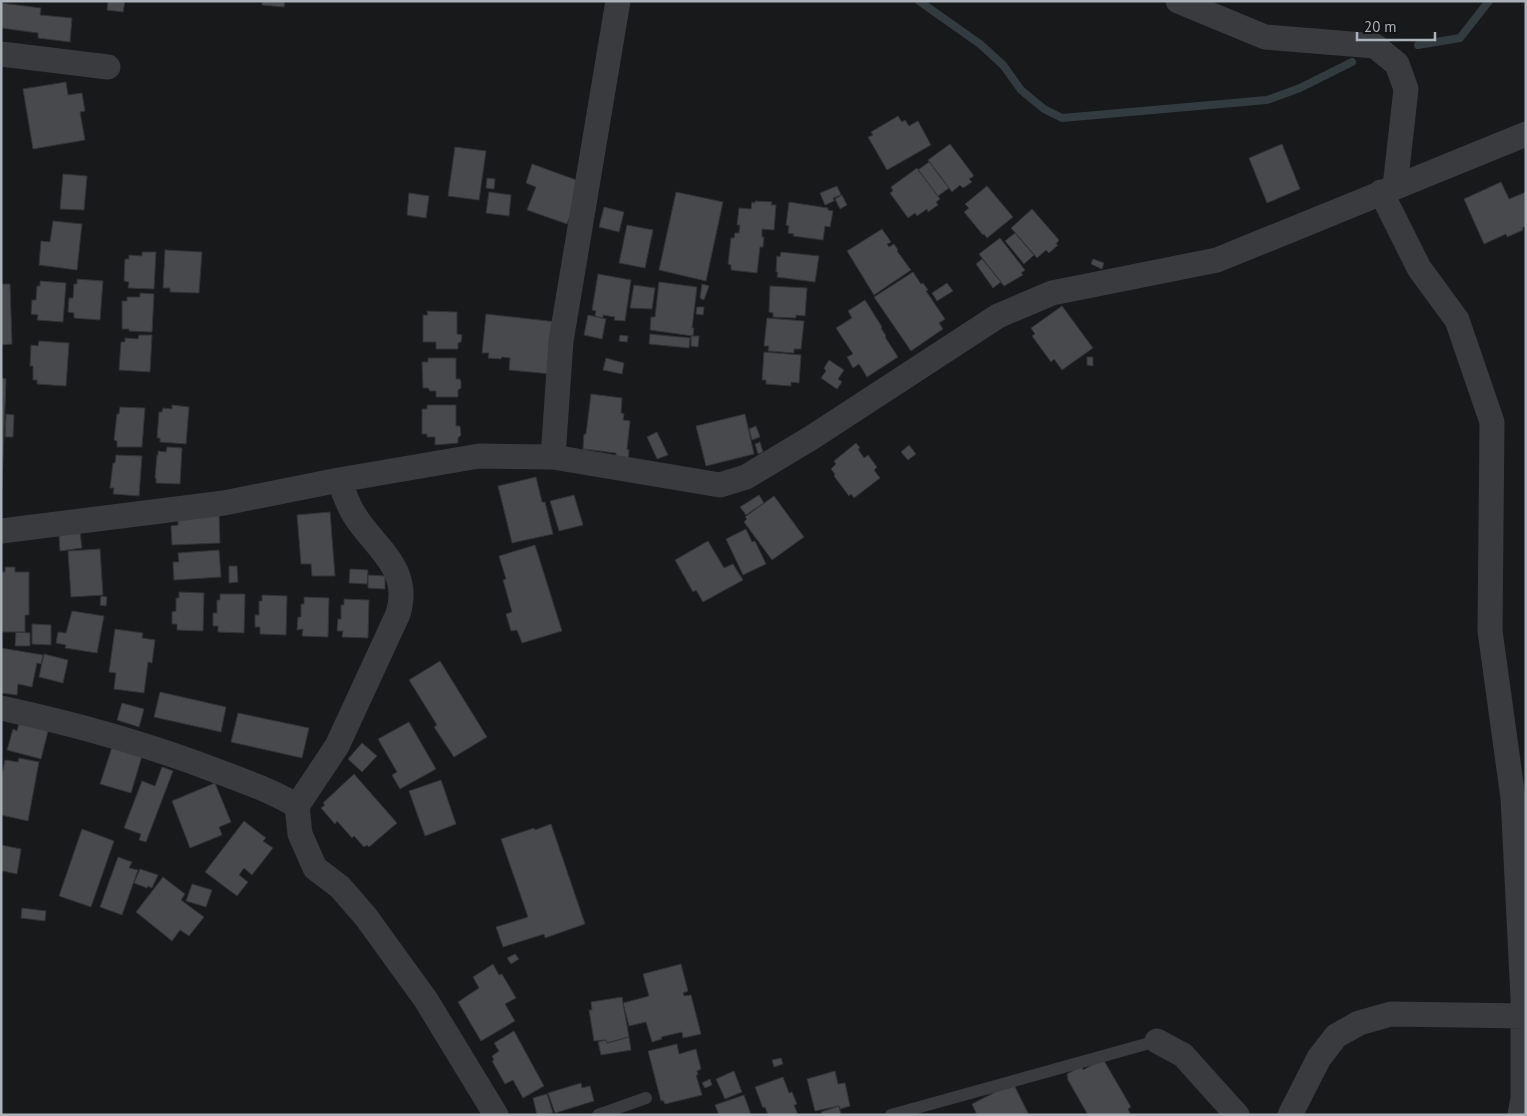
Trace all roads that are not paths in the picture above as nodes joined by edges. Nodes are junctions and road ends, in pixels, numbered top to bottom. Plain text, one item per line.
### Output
1 (618, 1) edge
2 (1178, 1) edge
3 (1, 54) edge
4 (108, 67) dead end
5 (1526, 134) edge
6 (1388, 190) junction
7 (553, 457) junction
8 (339, 480) junction
9 (1, 531) edge
10 (1, 708) edge
11 (297, 806) junction
12 (1524, 1016) edge
13 (1157, 1041) joint
14 (646, 1098) dead end
15 (496, 1115) edge
16 (598, 1115) edge
17 (891, 1115) edge
18 (1237, 1115) edge
19 (1290, 1115) edge
20 (1520, 1115) edge

1 - 7 street
2 - 6 street
3 - 4 street
5 - 6 street
6 - 7 street
6 - 12 street
7 - 8 street
8 - 9 street
8 - 11 street
10 - 11 street
11 - 15 street
12 - 19 street
12 - 20 street
13 - 17 lane
13 - 18 street
14 - 16 lane

